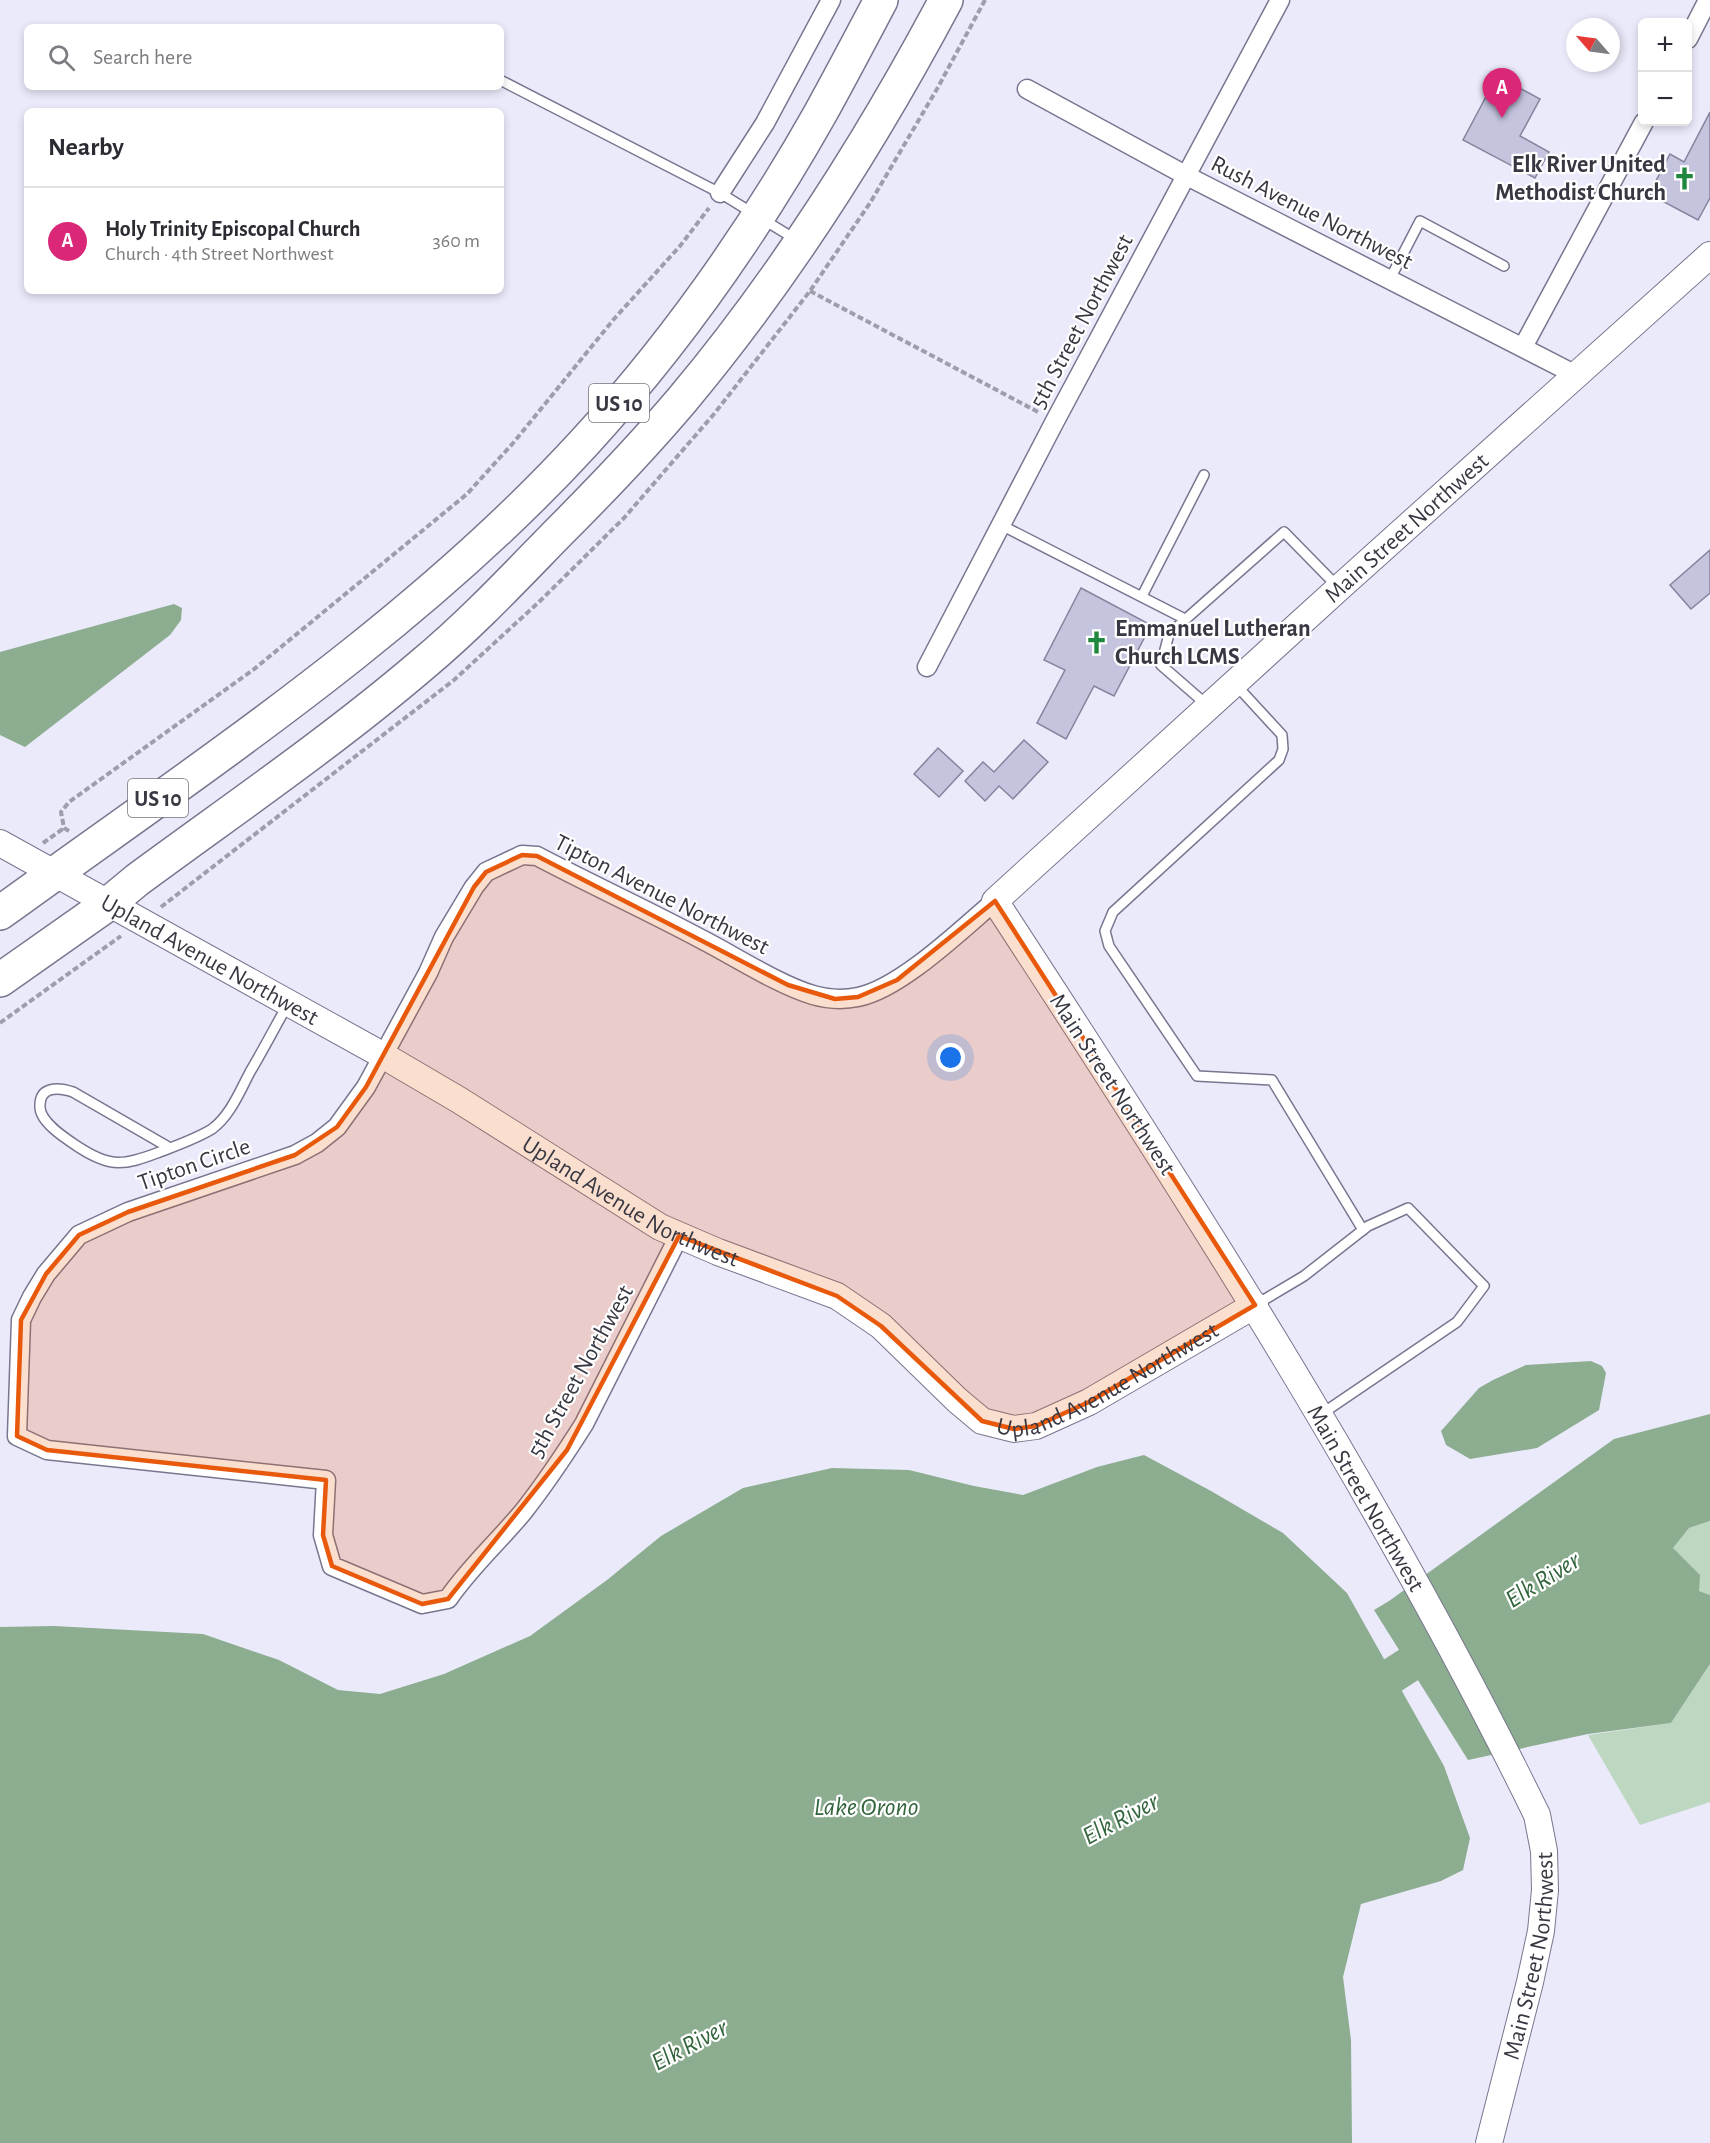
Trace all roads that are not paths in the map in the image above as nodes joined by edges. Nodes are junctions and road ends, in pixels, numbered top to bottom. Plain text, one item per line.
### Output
1 (831, 0) edge
2 (881, 0) edge
3 (946, 0) edge
4 (1280, 0) edge
5 (1703, 2) edge
6 (1692, 29) edge
7 (504, 82) edge
8 (1027, 90) dead end
9 (1642, 126) edge
10 (1187, 176) junction
11 (720, 193) junction
12 (758, 216) junction
13 (800, 242) junction
14 (1710, 255) edge
15 (1504, 266) dead end
16 (1390, 279) junction
17 (1523, 347) junction
18 (1576, 375) junction
19 (1204, 475) dead end
20 (1001, 525) junction
21 (1339, 588) junction
22 (1142, 596) junction
23 (1185, 619) junction
24 (927, 667) dead end
25 (1234, 683) junction
26 (1208, 706) junction
27 (0, 843) edge
28 (55, 873) junction
29 (995, 901) junction
30 (108, 904) junction
31 (0, 913) edge
32 (0, 980) edge
33 (289, 1002) junction
34 (384, 1056) junction
35 (170, 1148) junction
36 (1362, 1230) junction
37 (679, 1236) junction
38 (1255, 1305) junction
39 (21, 1320) joint
40 (1319, 1416) junction
41 (1489, 2143) edge

1 - 11 street
2 - 12 highway, US 10
3 - 13 highway, US 10
4 - 10 street, 5th Street Northwest
5 - 6 street
7 - 11 lane
8 - 10 street, Rush Avenue Northwest
9 - 17 street
10 - 16 street, Rush Avenue Northwest
10 - 20 street, 5th Street Northwest
11 - 12 lane
12 - 13 lane
12 - 28 highway, US 10
13 - 30 highway, US 10
14 - 18 street, Main Street Northwest
15 - 16 lane
16 - 17 street, Rush Avenue Northwest
17 - 18 street, Rush Avenue Northwest
18 - 21 street, Main Street Northwest
19 - 22 lane
20 - 22 lane
20 - 24 street, 5th Street Northwest
21 - 23 lane
21 - 25 street, Main Street Northwest
22 - 23 lane
23 - 26 lane
25 - 26 street, Main Street Northwest
25 - 36 lane
26 - 29 street, Main Street Northwest
27 - 28 street, Upland Avenue Northwest
28 - 30 street, Upland Avenue Northwest
28 - 31 highway, US 10
29 - 34 street, Tipton Avenue Northwest
29 - 38 street, Main Street Northwest
30 - 32 highway, US 10
30 - 33 street, Upland Avenue Northwest
33 - 34 street, Upland Avenue Northwest
33 - 35 lane
34 - 37 street, Upland Avenue Northwest
34 - 39 street, Tipton Circle
35 - 35 lane
36 - 38 lane
36 - 40 lane
37 - 38 street, Upland Avenue Northwest
37 - 39 street, 5th Street Northwest
38 - 40 street, Main Street Northwest
40 - 41 street, Main Street Northwest

